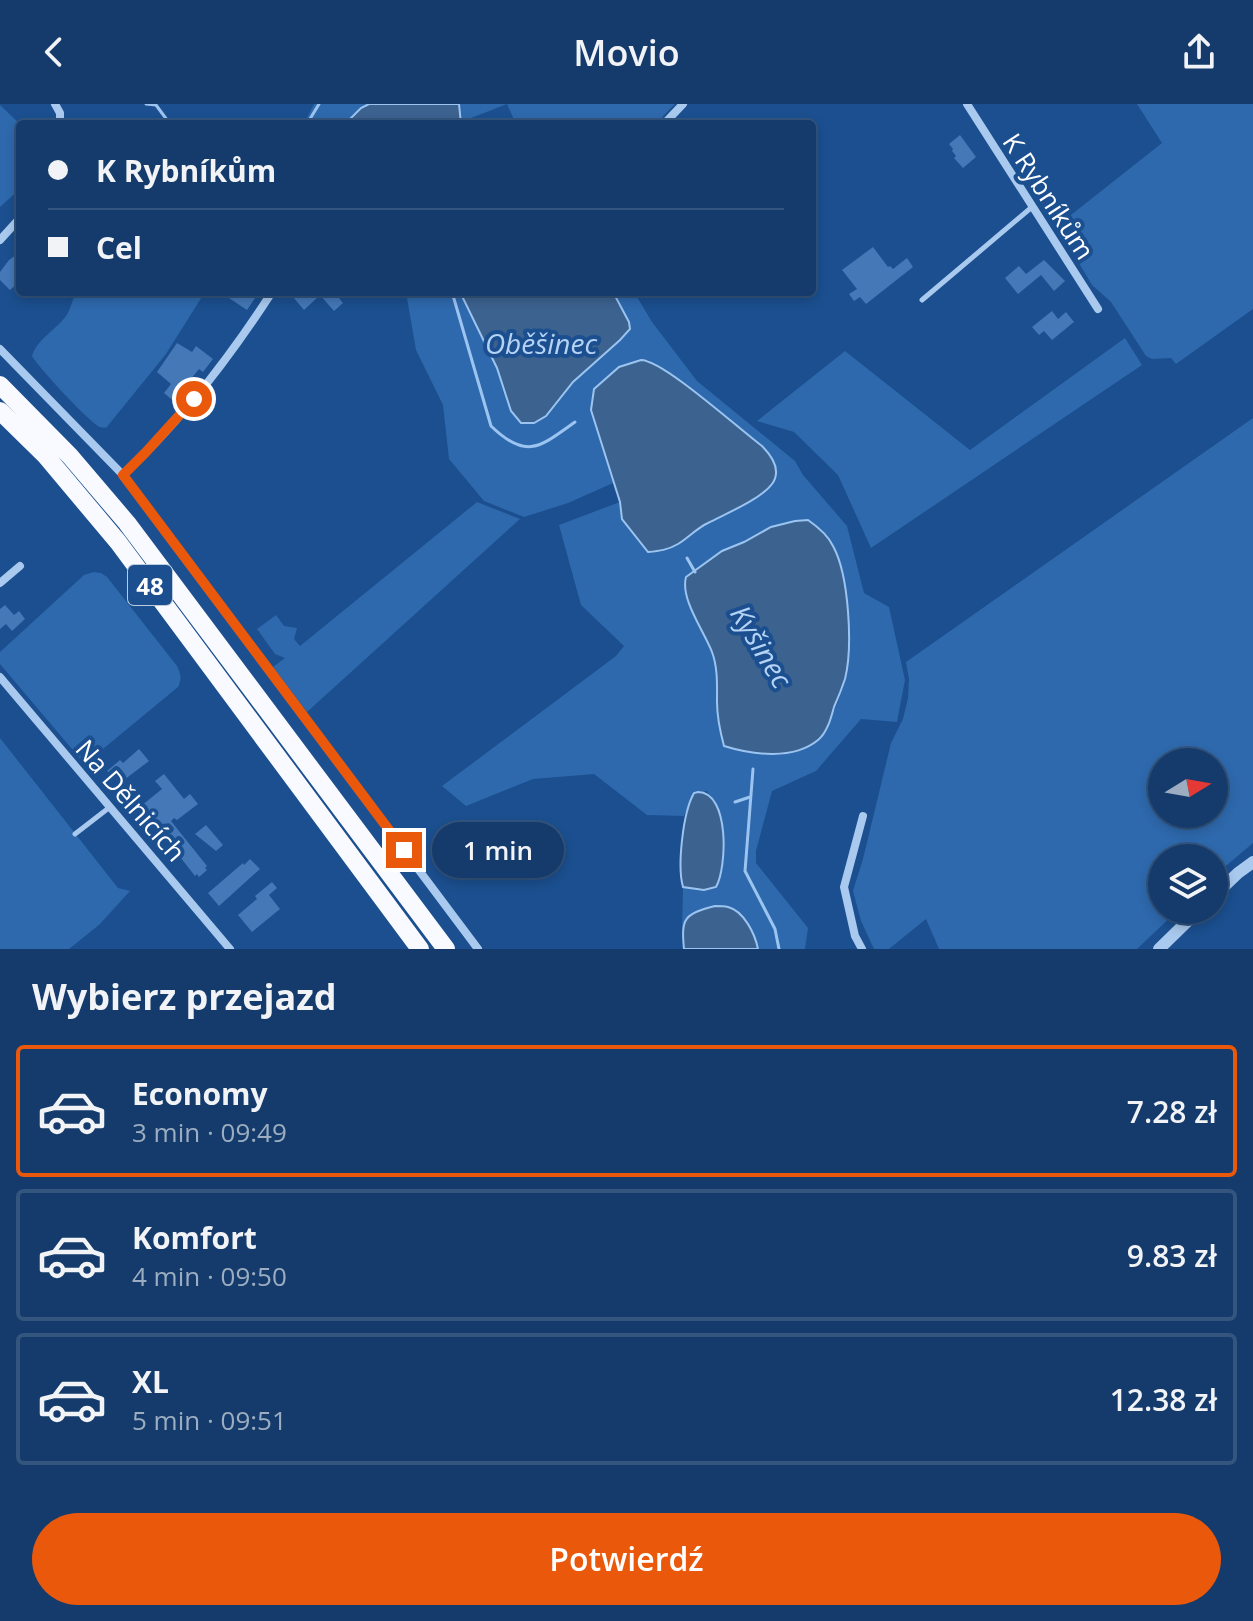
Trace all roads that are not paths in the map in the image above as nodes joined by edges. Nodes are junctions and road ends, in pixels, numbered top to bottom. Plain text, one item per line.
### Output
1 (683, 104) edge
2 (967, 104) edge
3 (668, 120) edge
4 (1032, 207) junction
5 (16, 222) edge
6 (0, 240) edge
7 (269, 296) edge
8 (922, 300) dead end
9 (1098, 309) dead end
10 (0, 349) edge
11 (0, 385) edge
12 (0, 411) edge
13 (123, 475) junction
14 (20, 566) dead end
15 (0, 583) edge
16 (0, 677) edge
17 (110, 806) junction
18 (863, 816) dead end
19 (75, 834) dead end
20 (1253, 862) edge
21 (1228, 883) edge
22 (1185, 924) edge
23 (230, 949) edge
24 (420, 949) edge
25 (446, 949) edge
26 (478, 949) edge
27 (862, 949) edge
28 (1159, 949) edge

1 - 3 street
2 - 4 street, K Rybníkům
4 - 8 lane
4 - 9 street, K Rybníkům
5 - 6 street
7 - 13 street
10 - 13 street
11 - 25 highway, 48
12 - 24 highway, 48
13 - 26 street
14 - 15 street
16 - 17 street, Na Dělnicích
17 - 19 lane
17 - 23 street, Na Dělnicích
18 - 27 street
20 - 21 street
22 - 28 street

